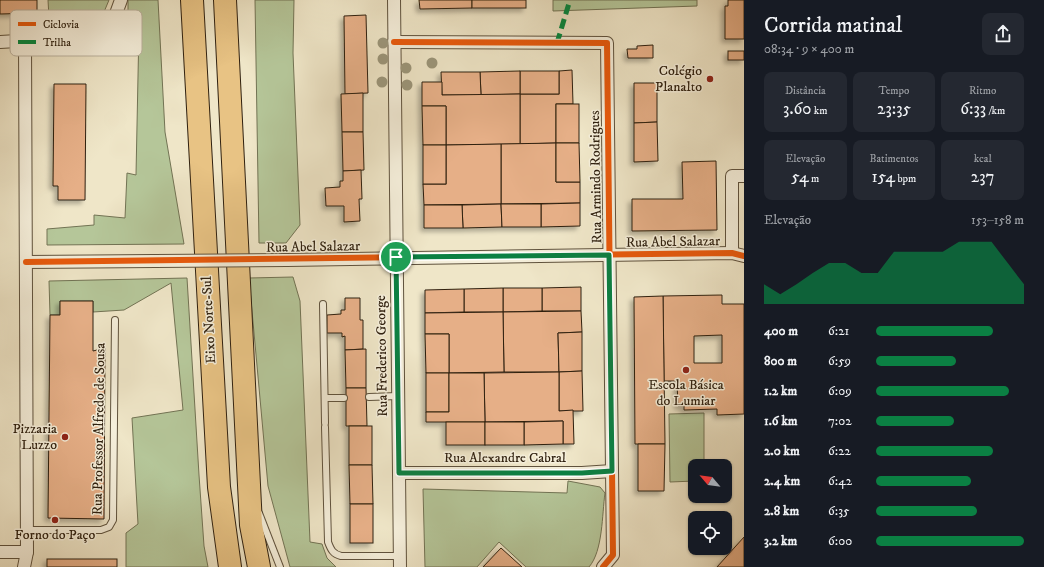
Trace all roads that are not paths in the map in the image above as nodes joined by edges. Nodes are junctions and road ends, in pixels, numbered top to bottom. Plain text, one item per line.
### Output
1 (121, 0) edge
2 (192, 0) edge
3 (225, 0) edge
4 (394, 0) edge
5 (117, 10) edge
6 (394, 42) junction
7 (25, 56) edge
8 (744, 176) edge
9 (732, 253) junction
10 (609, 255) junction
11 (744, 256) edge
12 (396, 257) junction
13 (26, 262) junction
14 (323, 304) dead end
15 (115, 320) dead end
16 (398, 396) junction
17 (369, 397) dead end
18 (325, 398) junction
19 (344, 398) dead end
20 (612, 471) junction
21 (399, 473) junction
22 (249, 485) junction
23 (27, 530) junction
24 (0, 552) edge
25 (27, 552) junction
26 (400, 561) edge
27 (24, 567) edge
28 (230, 567) edge
29 (259, 567) edge
30 (280, 567) edge
31 (603, 567) edge

1 - 5 street
2 - 28 highway, Eixo Norte-Sul
3 - 22 highway
4 - 6 street, Rua Frederico George
6 - 10 street, Rua Armindo Rodrigues
6 - 12 street, Rua Frederico George
7 - 13 street
8 - 9 street
9 - 10 street, Rua Abel Salazar
9 - 11 street, Rua Abel Salazar
10 - 12 street, Rua Abel Salazar
10 - 20 street, Rua Armindo Rodrigues
12 - 13 street, Rua Abel Salazar, bridge
12 - 16 street, Rua Frederico George
13 - 23 street
14 - 18 lane
15 - 23 lane, Rua Professor Alfredo de Sousa
16 - 17 lane
16 - 21 street, Rua Frederico George
18 - 19 lane
18 - 26 lane
20 - 21 street, Rua Alexandre Cabral
20 - 31 street, Rua Armindo Rodrigues
21 - 26 street, Rua Frederico George
22 - 29 highway
22 - 30 lane
23 - 25 street
24 - 25 street
25 - 27 street

